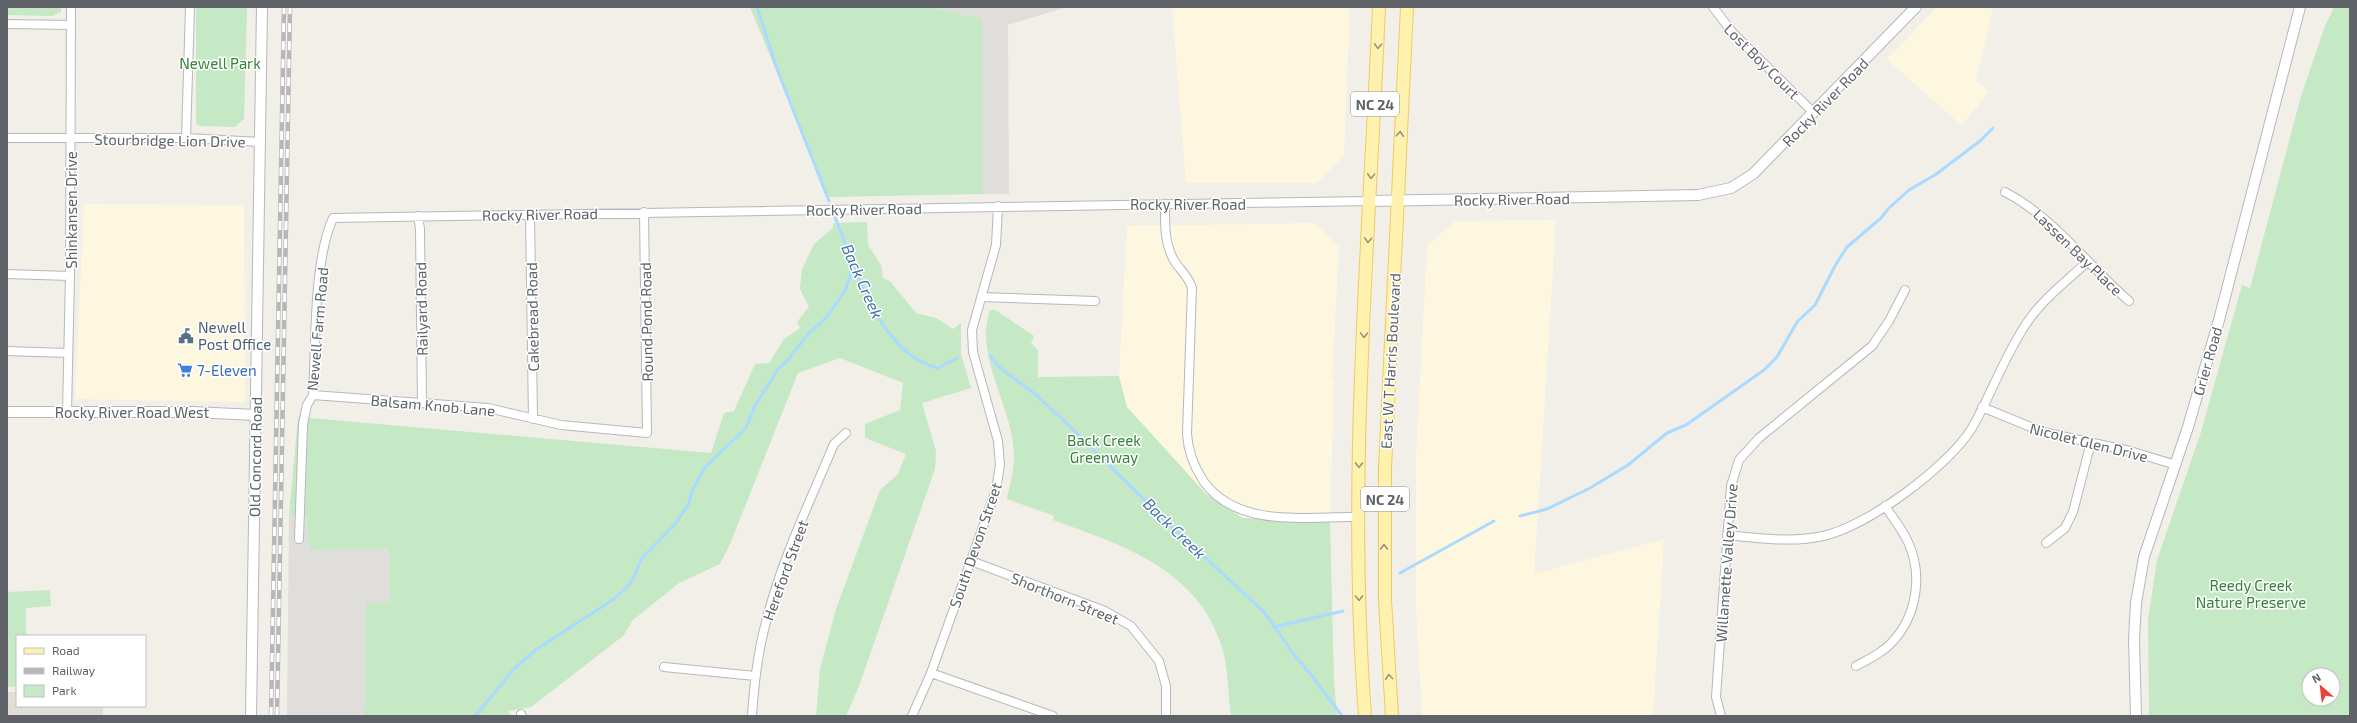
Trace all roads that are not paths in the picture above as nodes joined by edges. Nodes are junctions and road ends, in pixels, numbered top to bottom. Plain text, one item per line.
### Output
1 (71, 7) edge
2 (190, 7) edge
3 (262, 7) edge
4 (1379, 7) edge
5 (1407, 7) edge
6 (1713, 7) edge
7 (1916, 7) edge
8 (2300, 7) edge
9 (7, 24) edge
10 (71, 24) junction
11 (1814, 113) junction
12 (7, 138) edge
13 (71, 138) junction
14 (186, 138) junction
15 (260, 142) junction
16 (2005, 192) dead end
17 (1370, 201) junction
18 (1397, 201) junction
19 (1165, 204) junction
20 (998, 206) junction
21 (644, 212) junction
22 (530, 214) junction
23 (418, 216) junction
24 (385, 217) joint
25 (2088, 261) junction
26 (7, 274) edge
27 (70, 276) junction
28 (1905, 290) dead end
29 (981, 297) junction
30 (1095, 301) dead end
31 (2129, 301) dead end
32 (7, 351) edge
33 (68, 353) junction
34 (313, 395) junction
35 (422, 402) junction
36 (1982, 407) junction
37 (7, 412) edge
38 (67, 412) junction
39 (256, 415) junction
40 (533, 419) junction
41 (647, 433) joint
42 (846, 433) dead end
43 (2091, 442) junction
44 (2176, 464) junction
45 (1885, 506) junction
46 (1358, 517) junction
47 (1727, 535) junction
48 (299, 539) dead end
49 (2046, 544) dead end
50 (971, 561) junction
51 (1856, 666) dead end
52 (664, 667) dead end
53 (931, 673) junction
54 (755, 676) junction
55 (251, 716) edge
56 (752, 716) edge
57 (912, 716) edge
58 (1054, 716) edge
59 (1166, 716) edge
60 (1365, 716) edge
61 (1392, 716) edge
62 (1721, 716) edge
63 (2136, 716) edge

1 - 10 street, Shinkansen Drive
2 - 14 street
3 - 15 street, Old Concord Road
4 -> 17 main road, East W T Harris Boulevard / NC 24
18 -> 5 main road, East W T Harris Boulevard / NC 24
6 - 11 street, Lost Boy Court
7 - 11 street, Rocky River Road
8 - 44 street, Grier Road
9 - 10 street
10 - 13 street, Shinkansen Drive
11 - 18 street, Rocky River Road
12 - 13 street, Stourbridge Lion Drive
13 - 14 street, Stourbridge Lion Drive
13 - 27 street, Shinkansen Drive
14 - 15 street, Stourbridge Lion Drive
15 - 39 street, Old Concord Road
16 - 25 street, Lassen Bay Place
17 - 18 street, Rocky River Road
17 - 19 street, Rocky River Road
17 -> 46 main road, East W T Harris Boulevard / NC 24
61 -> 18 main road, East W T Harris Boulevard / NC 24
19 - 20 street, Rocky River Road
19 - 46 street
20 - 21 street, Rocky River Road
20 - 29 street, South Devon Street
21 - 22 street, Rocky River Road
21 - 41 street, Round Pond Road
22 - 23 street, Rocky River Road
22 - 40 street, Cakebread Road
23 - 24 street, Rocky River Road
23 - 35 street, Railyard Road
24 - 34 street, Newell Farm Road
25 - 31 street, Lassen Bay Place
25 - 36 street
26 - 27 street
27 - 33 street, Shinkansen Drive
28 - 47 street, Willamette Valley Drive
29 - 30 street
29 - 50 street, South Devon Street
32 - 33 street
33 - 38 street, Shinkansen Drive
34 - 35 street, Balsam Knob Lane
34 - 48 street, Newell Farm Road
35 - 40 street, Balsam Knob Lane
36 - 43 street, Nicolet Glen Drive
36 - 45 street
37 - 38 street, Rocky River Road West
38 - 39 street, Rocky River Road West
39 - 55 street, Old Concord Road
40 - 41 street, Balsam Knob Lane
42 - 54 street, Hereford Street
43 - 44 street, Nicolet Glen Drive
43 - 49 street
44 - 63 street, Grier Road
45 - 47 street
45 - 51 street
46 -> 60 main road, East W T Harris Boulevard / NC 24
47 - 62 street, Willamette Valley Drive
50 - 53 street, South Devon Street
50 - 59 street, Shorthorn Street
52 - 54 street
53 - 57 street, South Devon Street
53 - 58 street
54 - 56 street, Hereford Street

